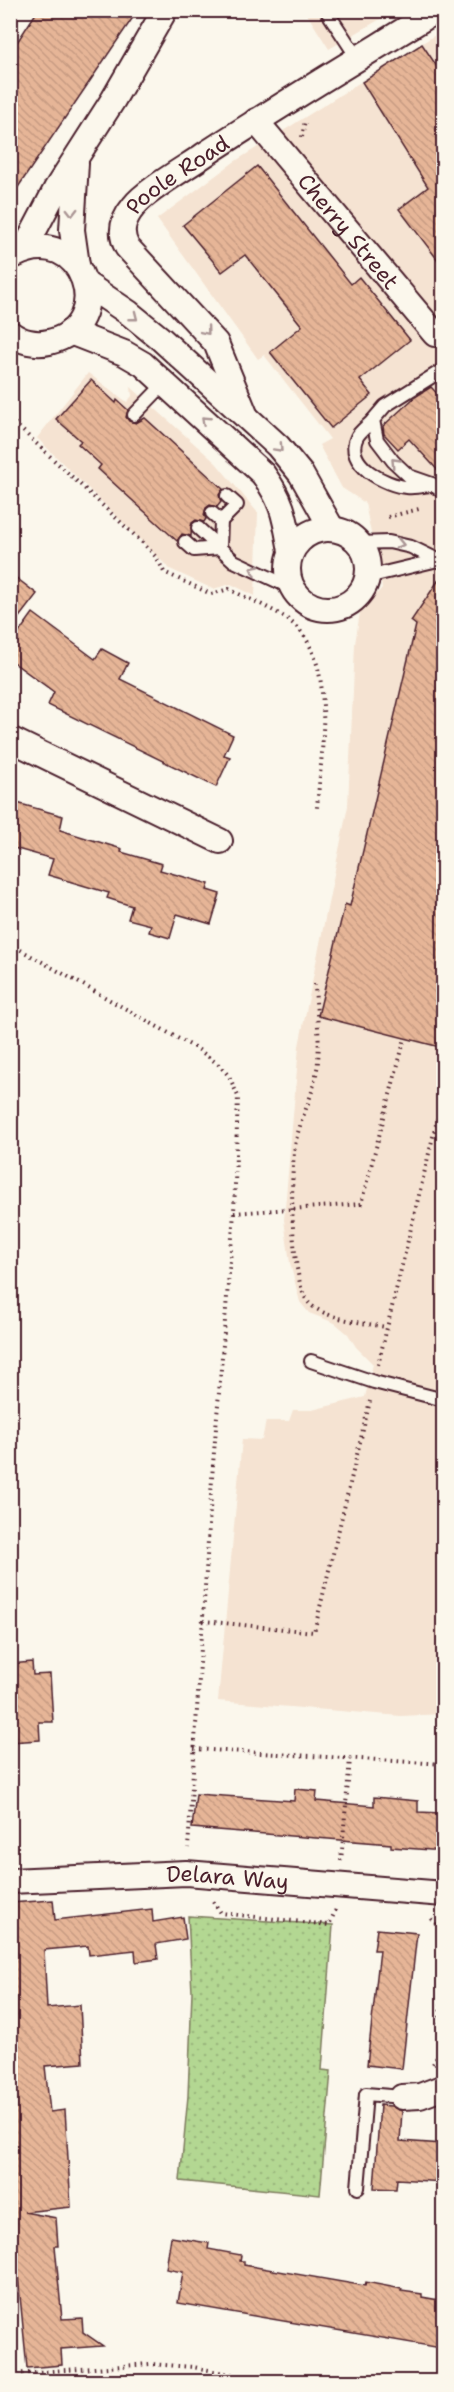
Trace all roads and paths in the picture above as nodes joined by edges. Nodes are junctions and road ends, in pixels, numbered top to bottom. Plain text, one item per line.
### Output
1 (165, 10) edge
2 (326, 10) edge
3 (437, 10) edge
4 (358, 59) junction
5 (256, 121) junction
6 (76, 160) junction
7 (17, 254) edge
8 (81, 274) junction
9 (70, 332) junction
10 (444, 334) edge
11 (16, 340) edge
12 (444, 369) edge
13 (165, 383) junction
14 (245, 414) junction
15 (138, 415) dead end
16 (10, 419) edge
17 (374, 420) junction
18 (432, 484) junction
19 (444, 493) edge
20 (227, 496) dead end
21 (424, 508) dead end
22 (388, 517) dead end
23 (198, 528) dead end
24 (332, 528) junction
25 (185, 542) dead end
26 (359, 543) junction
27 (220, 548) junction
28 (291, 552) junction
29 (441, 560) edge
30 (367, 577) junction
31 (292, 588) junction
32 (10, 739) edge
33 (317, 808) dead end
34 (220, 841) dead end
35 (10, 944) edge
36 (315, 984) dead end
37 (405, 1038) dead end
38 (444, 1091) edge
39 (293, 1207) junction
40 (234, 1213) junction
41 (386, 1328) junction
42 (311, 1361) dead end
43 (374, 1382) junction
44 (444, 1400) edge
45 (203, 1621) junction
46 (194, 1749) junction
47 (350, 1759) junction
48 (444, 1764) edge
49 (186, 1873) junction
50 (10, 1881) edge
51 (339, 1886) junction
52 (444, 1894) edge
53 (444, 1954) edge
54 (436, 2080) edge
55 (402, 2097) joint
56 (358, 2188) dead end
57 (10, 2374) edge
58 (270, 2382) edge

1 - 6 street
2 - 4 lane
3 - 4 street, Poole Road
4 - 5 street, Poole Road
5 - 10 street, Cherry Street
5 -> 14 street, Poole Road
6 - 7 street
6 -> 8 street
7 - 8 street
8 - 9 street
8 -> 14 street
9 - 11 street
9 - 13 street
12 - 17 lane
13 - 15 lane
28 -> 13 street
14 -> 24 street
16 - 33 path
18 -> 17 lane
17 - 18 lane
18 - 19 lane
20 - 27 lane
21 - 22 path
23 - 27 lane
24 - 26 street
24 - 28 street
25 - 27 lane
26 -> 29 lane
26 - 30 street
31 -> 27 lane
28 - 31 street
29 - 30 lane
30 - 31 street
32 - 34 street
35 - 40 path
36 - 39 path
37 - 39 path
38 - 41 path
39 - 40 path
39 - 41 path
40 - 45 path
41 - 43 path
42 - 43 lane
43 - 44 lane
43 - 45 path
45 - 46 path
46 - 47 path
46 - 49 path
47 - 48 path
47 - 51 path
49 - 50 street, Delara Way
49 - 51 street, Delara Way
51 - 52 street, Delara Way
53 - 54 path
54 - 55 street
55 - 56 lane
57 - 58 path

